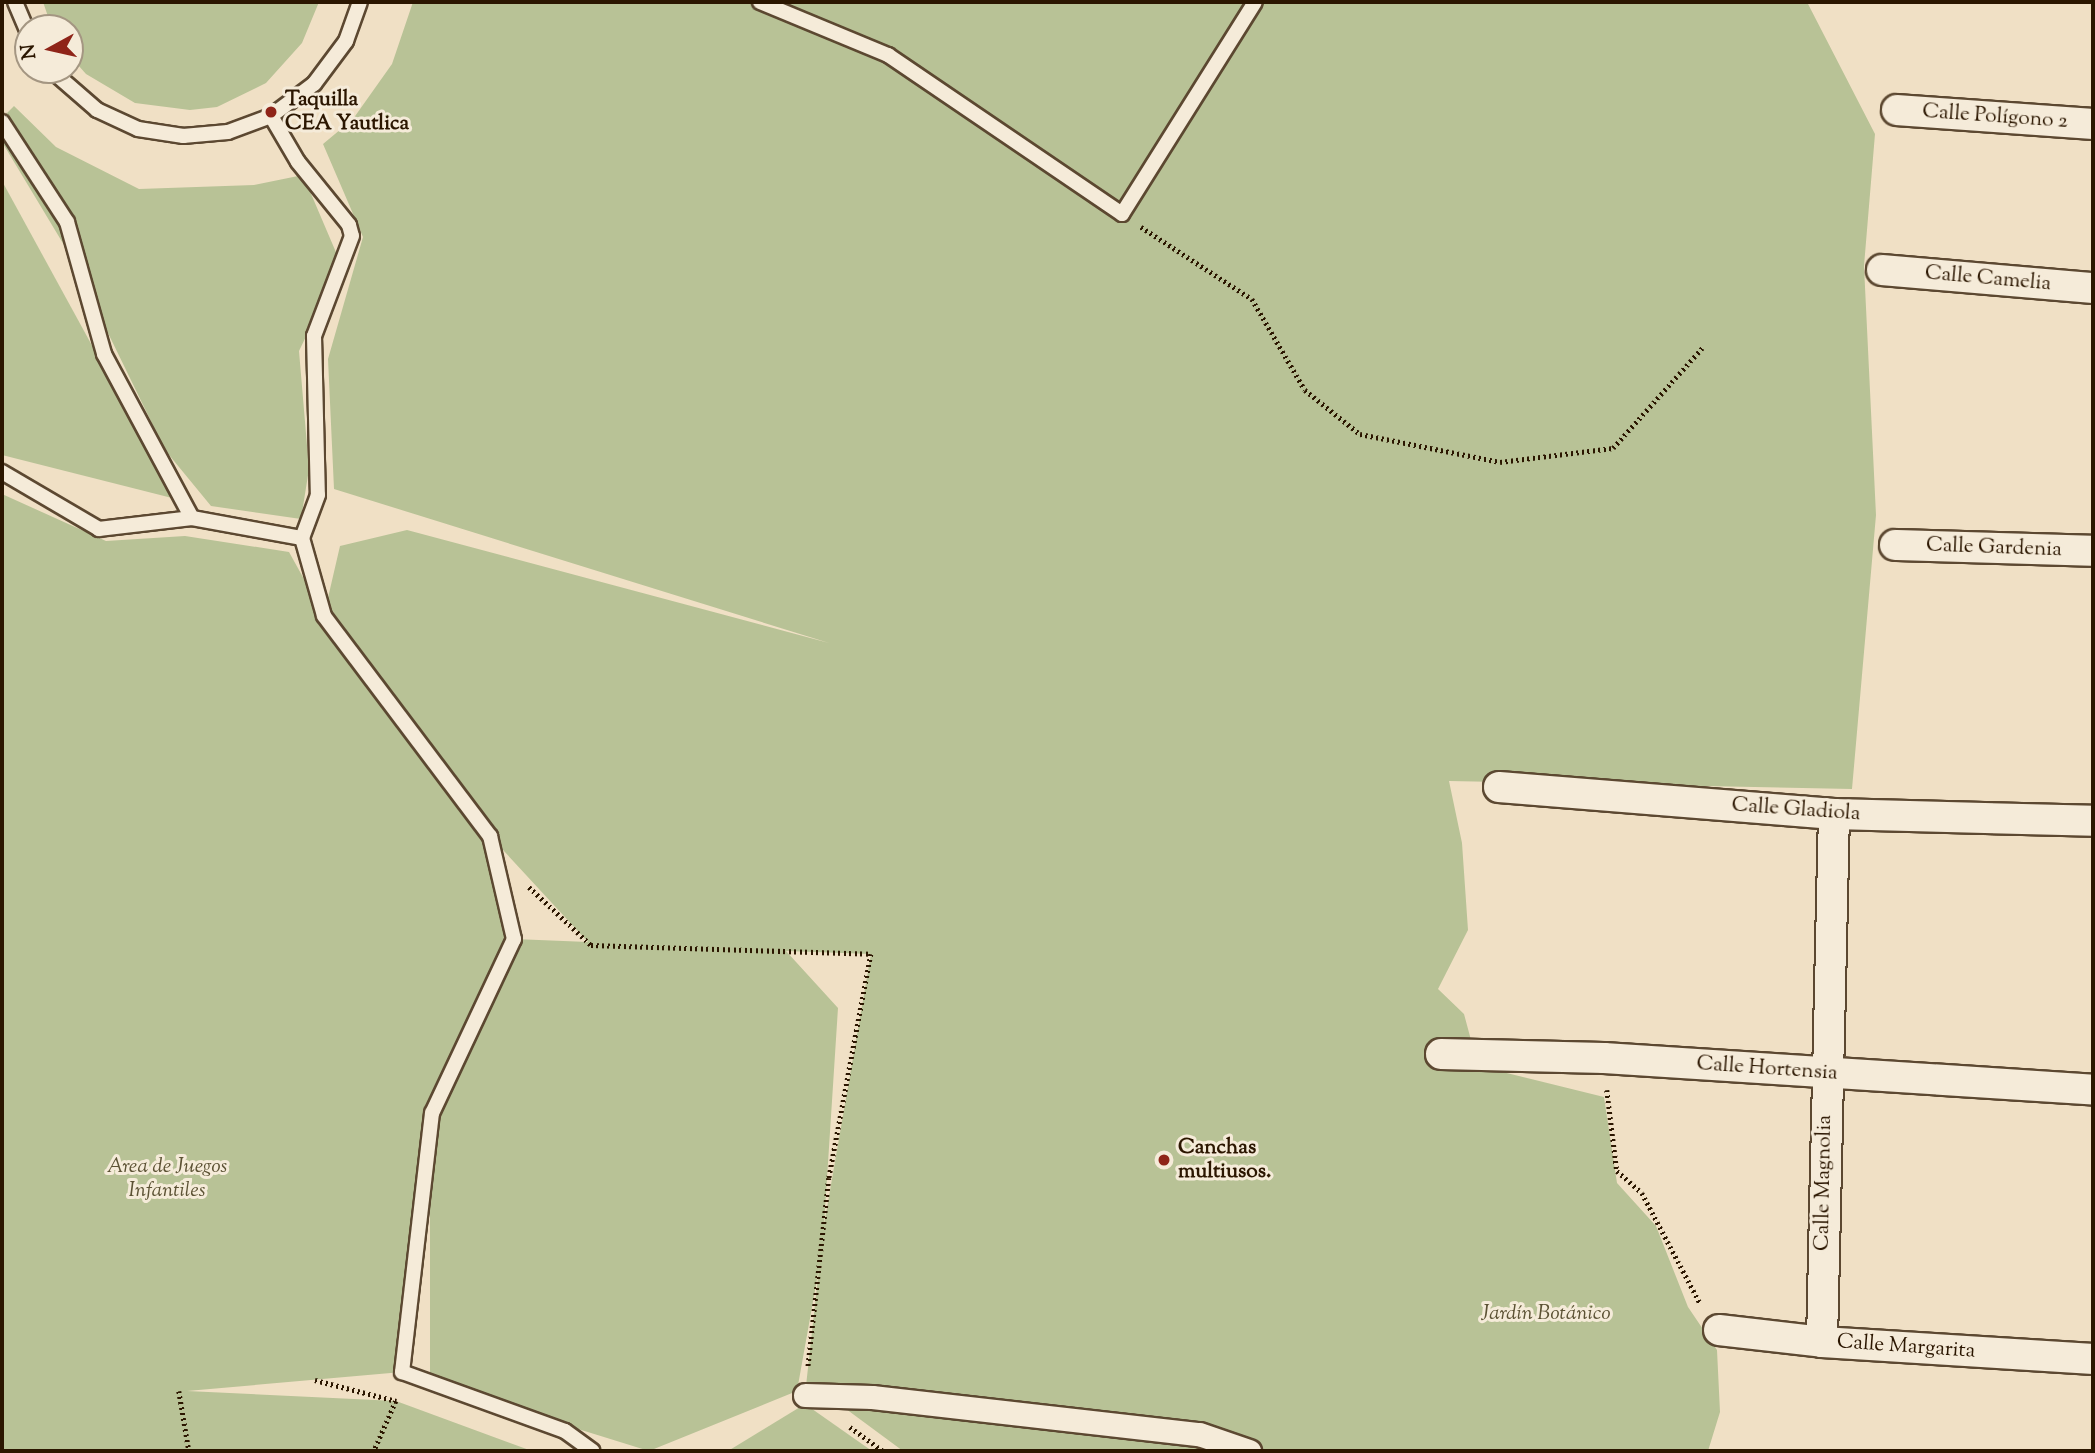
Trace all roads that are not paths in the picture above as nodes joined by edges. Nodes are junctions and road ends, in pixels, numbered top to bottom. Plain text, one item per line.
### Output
1 (360, 2) edge
2 (760, 2) edge
3 (1255, 2) edge
4 (67, 84) edge
5 (1897, 110) dead end
6 (271, 116) junction
7 (2, 122) edge
8 (2093, 124) edge
9 (1882, 270) dead end
10 (2093, 288) edge
11 (2, 472) edge
12 (192, 518) junction
13 (302, 538) junction
14 (1895, 545) dead end
15 (2093, 551) edge
16 (1500, 787) dead end
17 (1834, 814) junction
18 (2093, 821) edge
19 (1441, 1054) dead end
20 (1826, 1073) junction
21 (2093, 1090) edge
22 (1719, 1330) road end
23 (1822, 1342) junction
24 (2093, 1359) edge
25 (805, 1395) road end
26 (593, 1451) edge
27 (1249, 1451) edge

1 - 6 lane
2 - 3 lane
4 - 6 lane
5 - 8 street, Calle Polígono 2
6 - 13 lane
7 - 12 lane
9 - 10 street, Calle Camelia
11 - 12 lane
12 - 13 lane
13 - 26 lane
14 - 15 street, Calle Gardenia
16 - 17 street, Calle Gladiola
17 - 18 street, Calle Gladiola
17 - 20 street, Calle Magnolia
19 - 20 street, Calle Hortensia
20 - 21 street, Calle Hortensia
20 - 23 street, Calle Magnolia
22 - 23 street, Calle Margarita
23 - 24 street, Calle Margarita
25 - 27 street

